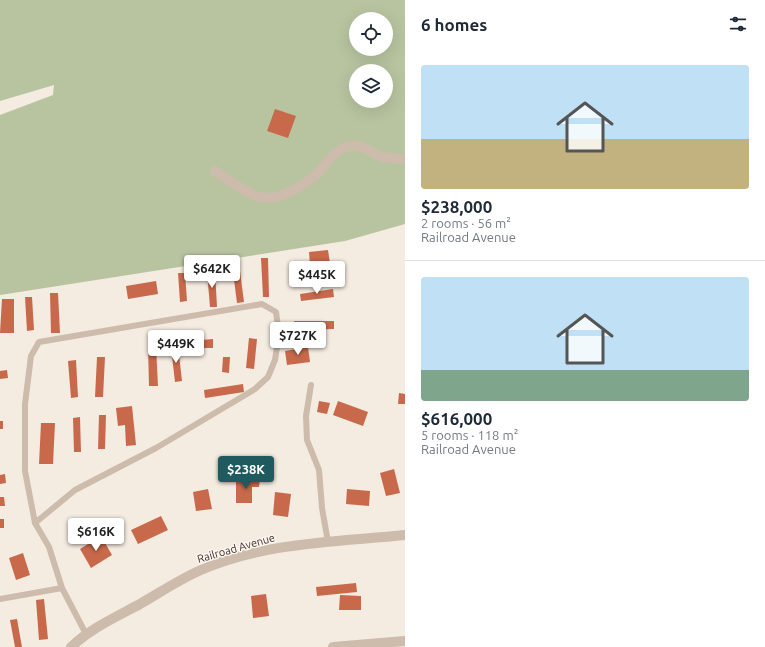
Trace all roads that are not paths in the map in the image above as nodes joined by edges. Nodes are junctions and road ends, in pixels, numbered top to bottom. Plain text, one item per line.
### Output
1 (405, 160) edge
2 (215, 171) dead end
3 (311, 385) dead end
4 (35, 523) junction
5 (405, 534) edge
6 (328, 542) junction
7 (62, 588) junction
8 (0, 599) edge
9 (86, 634) junction
10 (405, 641) edge
11 (71, 647) edge
12 (333, 647) edge

1 - 2 street
3 - 6 lane
4 - 4 lane
4 - 7 lane
5 - 6 street, Railroad Avenue
6 - 9 street, Railroad Avenue
7 - 8 lane
7 - 9 lane
9 - 11 street, Railroad Avenue
10 - 12 street

